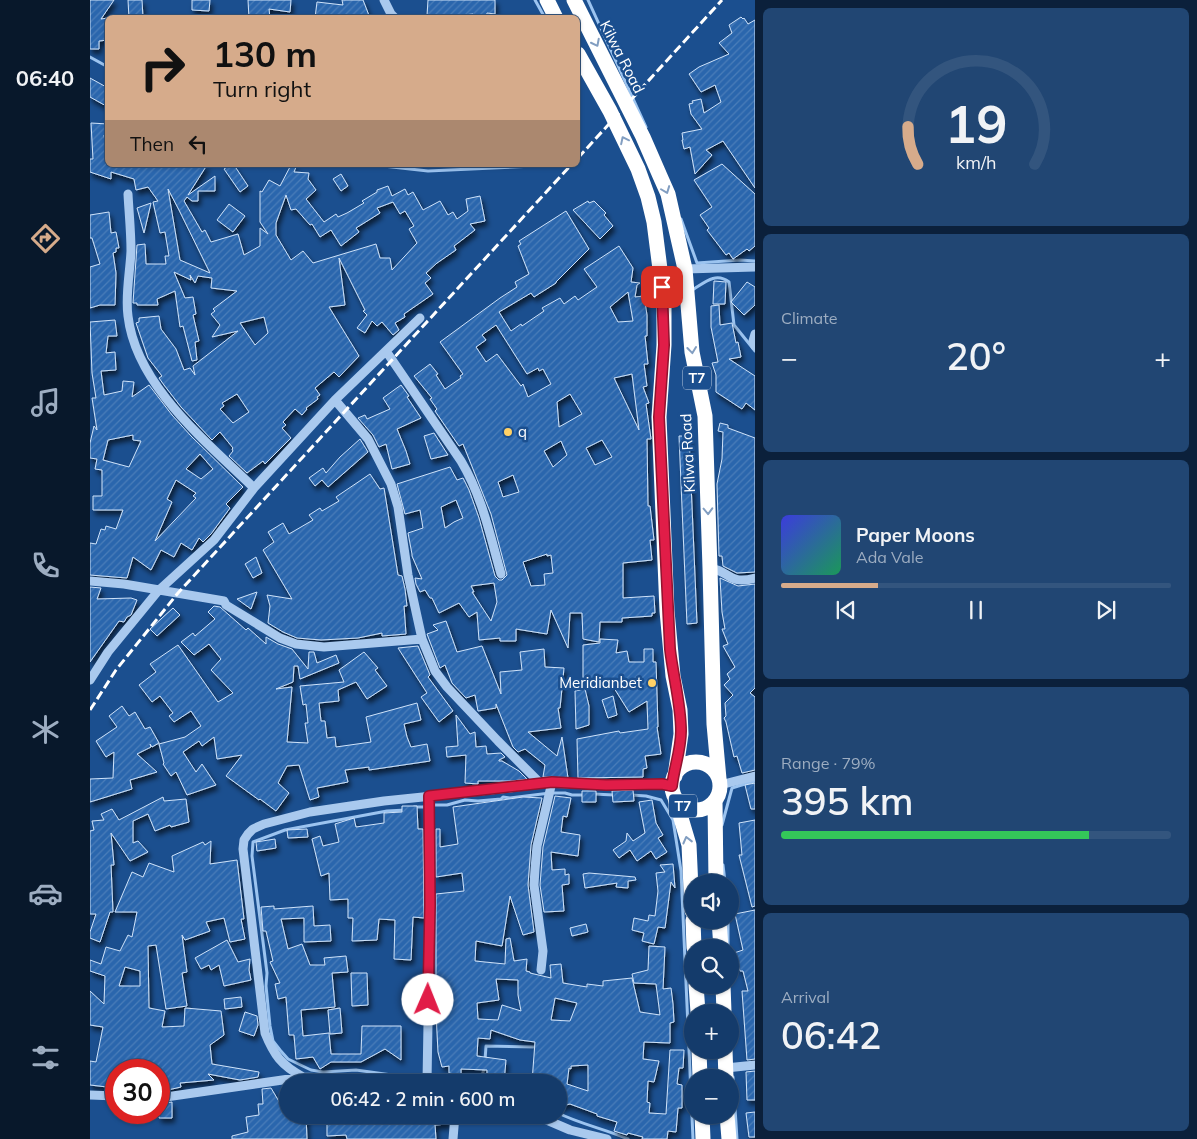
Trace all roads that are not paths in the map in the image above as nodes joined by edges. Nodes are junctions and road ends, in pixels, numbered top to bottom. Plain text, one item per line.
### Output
1 (384, 0) edge
2 (547, 0) edge
3 (574, 0) edge
4 (392, 15) edge
5 (554, 15) edge
6 (580, 58) edge
7 (128, 194) dead end
8 (754, 267) edge
9 (685, 269) junction
10 (420, 318) dead end
11 (754, 334) edge
12 (754, 346) edge
13 (386, 351) junction
14 (335, 400) junction
15 (254, 488) junction
16 (710, 568) junction
17 (501, 574) dead end
18 (754, 578) edge
19 (90, 581) edge
20 (158, 591) junction
21 (422, 639) junction
22 (90, 680) edge
23 (754, 776) edge
24 (552, 782) junction
25 (720, 782) junction
26 (540, 783) junction
27 (674, 787) junction
28 (429, 796) junction
29 (715, 801) junction
30 (690, 874) edge
31 (716, 874) edge
32 (541, 970) dead end
33 (754, 1065) edge
34 (739, 1069) edge
35 (298, 1074) edge
36 (427, 1074) edge
37 (279, 1081) edge
38 (90, 1095) edge
39 (105, 1096) edge
40 (170, 1096) edge
41 (454, 1124) edge
42 (556, 1124) edge
43 (702, 1124) edge
44 (728, 1124) edge
45 (453, 1139) edge
46 (607, 1139) edge
47 (703, 1139) edge
48 (729, 1139) edge

1 - 4 street
2 - 5 highway
3 -> 9 highway, Kilwa Road / T7
27 -> 6 highway, Kilwa Road / T7
7 - 15 street
8 - 9 street
9 -> 16 highway, Kilwa Road / T7
10 - 13 street
11 - 12 street
13 - 14 street
13 - 17 street
14 - 15 street
14 - 21 street
15 - 20 street
16 - 18 street
16 - 25 highway, Kilwa Road / T7
19 - 20 street
20 - 21 street
20 - 22 street
21 - 26 street
23 - 25 street
24 - 26 street
24 - 27 street
24 - 32 street
25 - 27 highway, T7
25 - 29 highway, T7
26 - 28 street
27 - 29 highway, T7
30 -> 27 highway, Kilwa Road / T7
28 - 35 street
28 - 36 street
29 - 31 highway, T7
33 - 34 street
37 - 40 street
38 - 39 street
41 - 45 street
42 - 46 street
43 - 47 highway
44 - 48 highway

